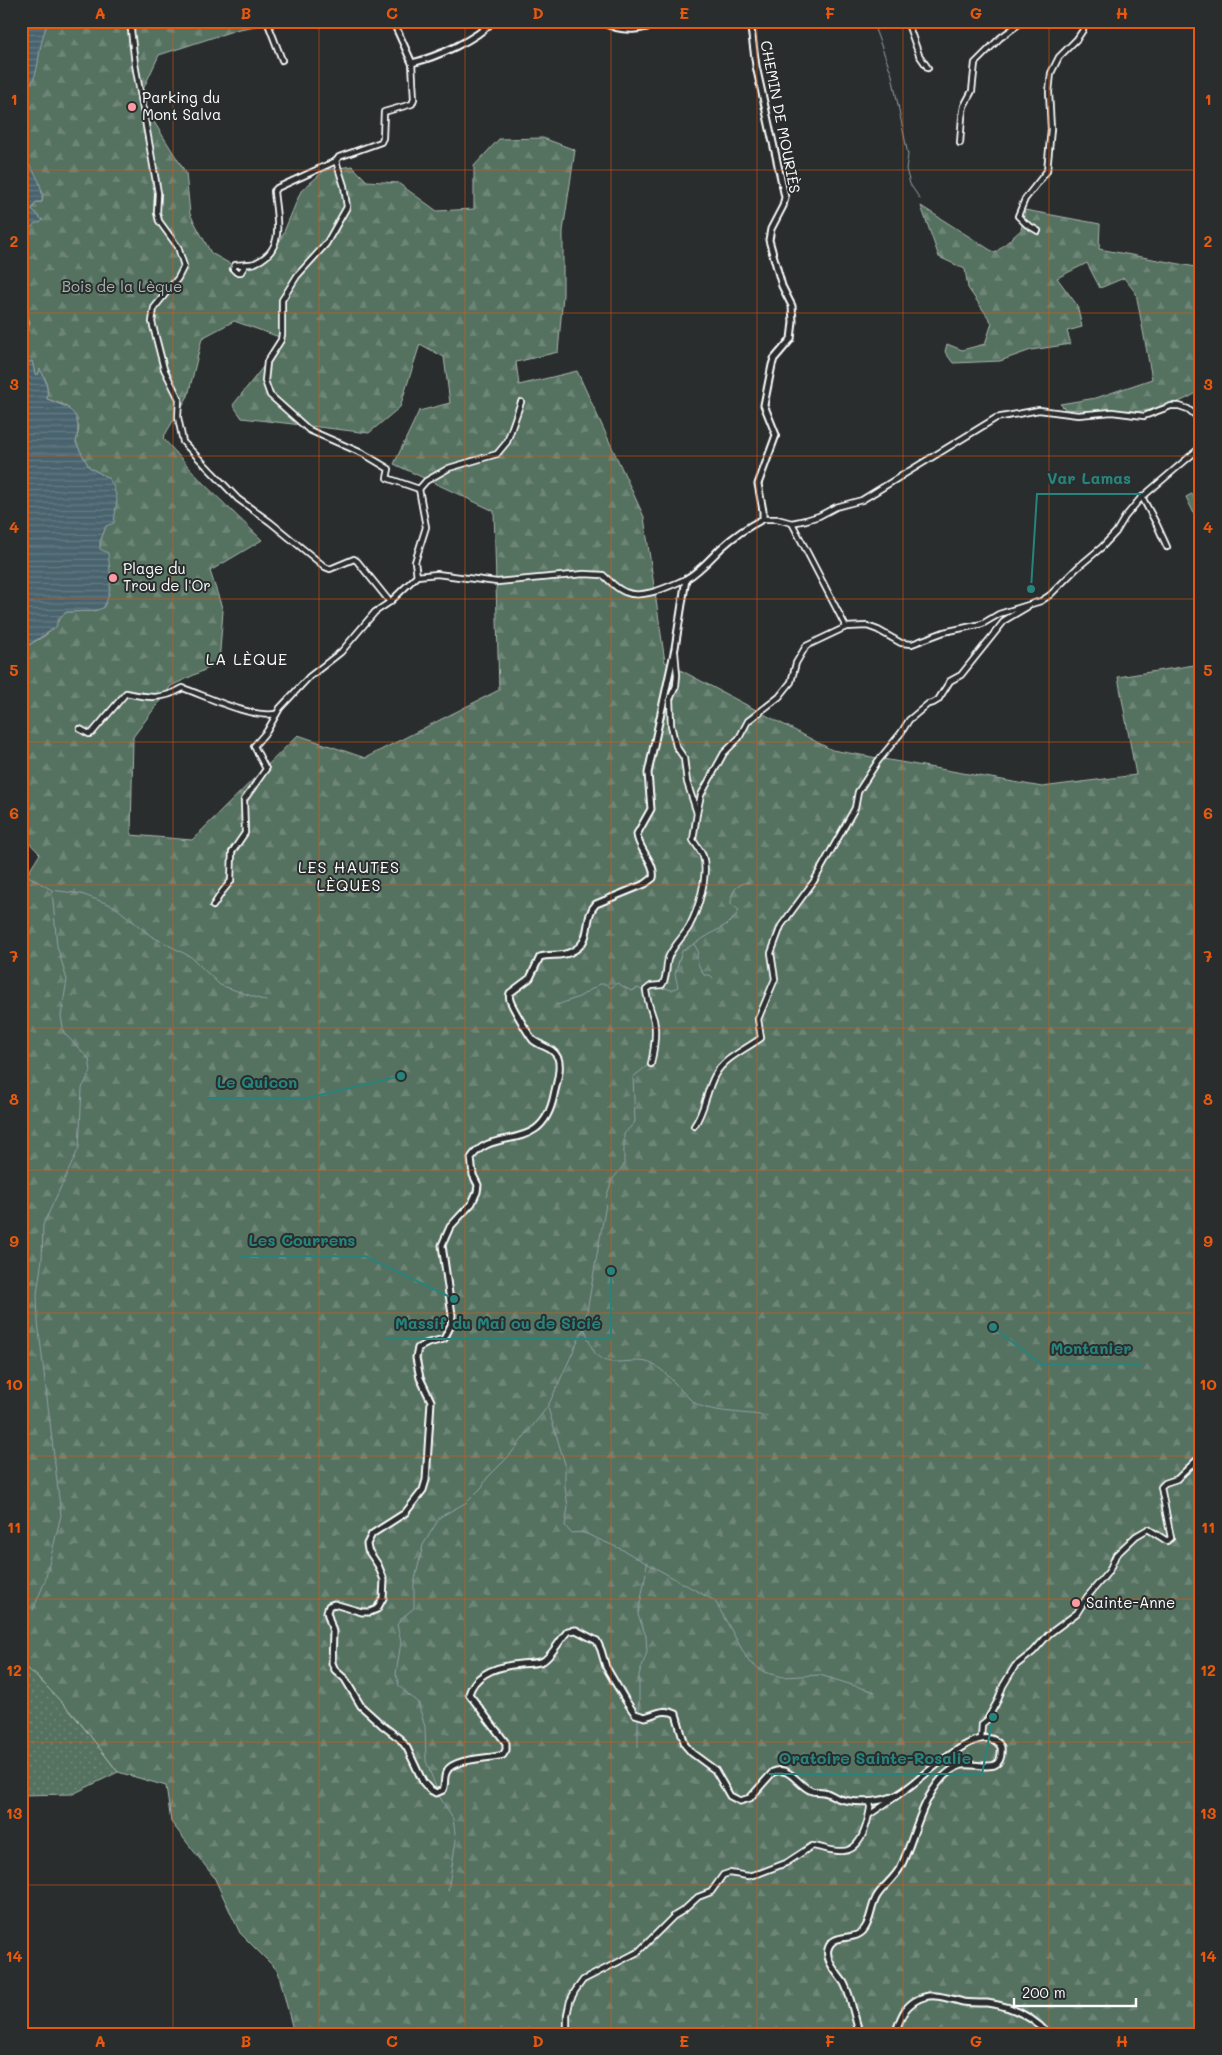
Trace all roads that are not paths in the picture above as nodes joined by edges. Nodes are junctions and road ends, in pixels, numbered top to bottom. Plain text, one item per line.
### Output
1 (98, 21) edge
2 (112, 21) edge
3 (130, 21) edge
4 (267, 21) edge
5 (393, 21) edge
6 (494, 21) edge
7 (600, 21) edge
8 (666, 21) edge
9 (750, 21) edge
10 (907, 21) edge
11 (1022, 21) edge
12 (1084, 21) edge
13 (282, 60) dead end
14 (412, 63) junction
15 (928, 68) dead end
16 (960, 142) dead end
17 (336, 162) junction
18 (1038, 231) dead end
19 (246, 264) dead end
20 (521, 402) dead end
21 (1201, 420) edge
22 (1201, 447) edge
23 (419, 489) junction
24 (1142, 497) junction
25 (763, 519) junction
26 (792, 523) junction
27 (1167, 547) dead end
28 (417, 576) junction
29 (686, 579) junction
30 (390, 602) junction
31 (1030, 604) junction
32 (846, 627) junction
33 (675, 648) junction
34 (276, 714) junction
35 (80, 728) dead end
36 (697, 813) junction
37 (213, 906) dead end
38 (652, 1064) dead end
39 (694, 1126) dead end
40 (1201, 1456) edge
41 (981, 1739) junction
42 (898, 1795) junction
43 (871, 1801) junction
44 (869, 1816) junction
45 (567, 2034) edge
46 (860, 2034) edge
47 (896, 2034) edge
48 (1048, 2034) edge

1 - 2 street
3 - 30 street
4 - 13 street
5 - 14 street
6 - 14 street
7 - 8 street
9 - 25 street, CHEMIN DE MOURIÈS
10 - 15 street
11 - 16 street
12 - 18 street
14 - 17 street
17 - 19 street
17 - 23 street
20 - 23 street
21 - 26 street
22 - 24 street
23 - 28 street
24 - 27 street
24 - 31 street
25 - 26 street
25 - 29 street
26 - 32 street
28 - 29 street
28 - 30 street
29 - 33 street
30 - 34 street
31 - 32 street
31 - 39 street
32 - 36 street
33 - 36 street
33 - 43 street
34 - 35 street
34 - 37 street
36 - 38 street
40 - 41 street
41 - 42 street
41 - 46 street
42 - 43 street
42 - 44 street
43 - 44 street
44 - 45 street
47 - 48 street

